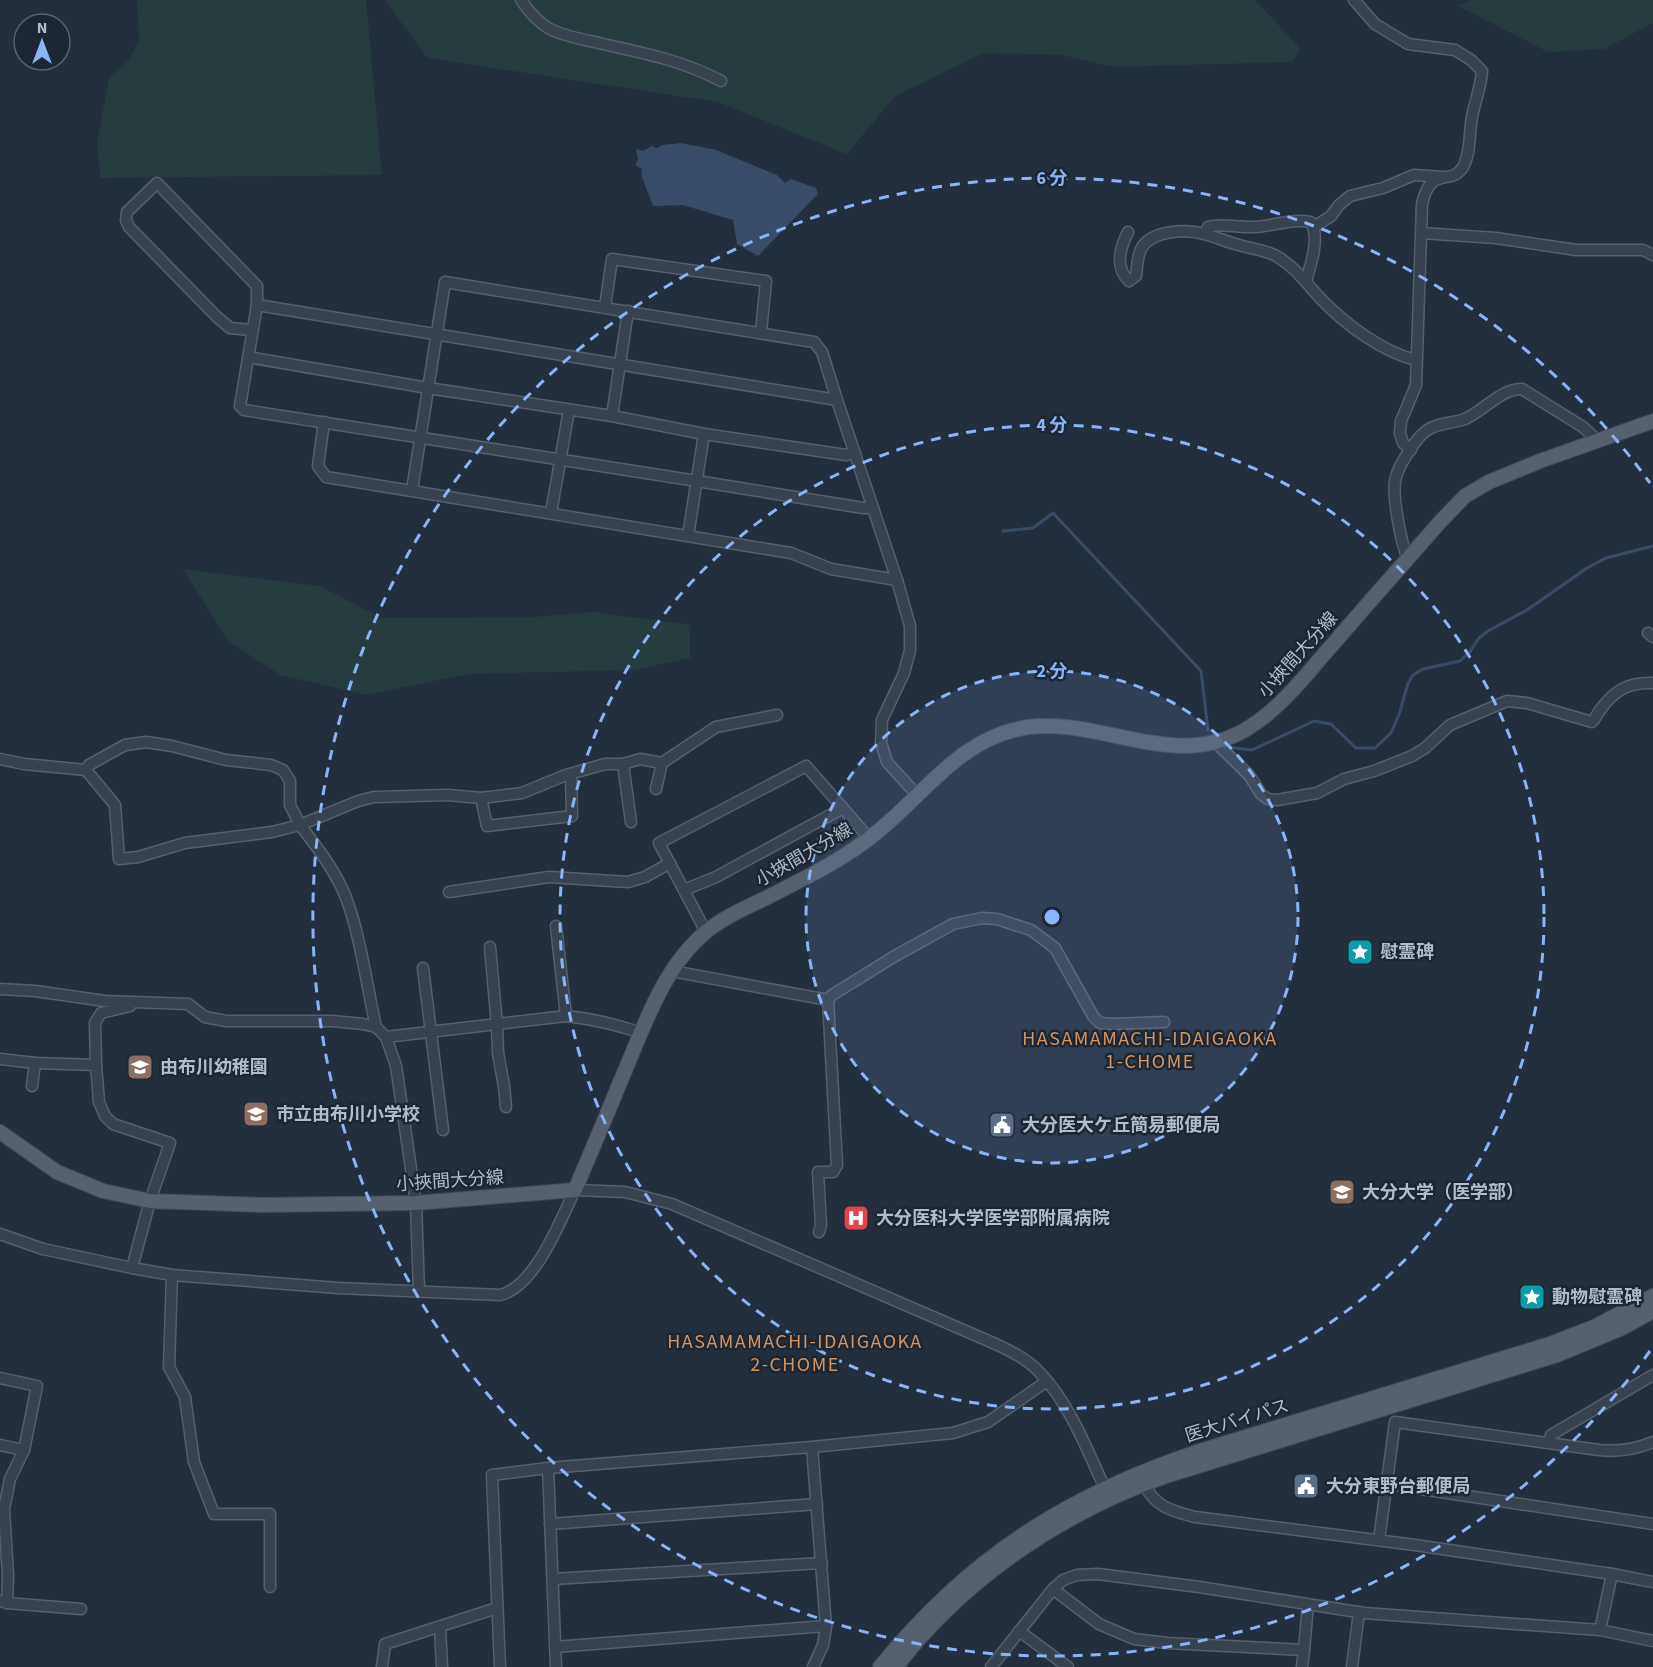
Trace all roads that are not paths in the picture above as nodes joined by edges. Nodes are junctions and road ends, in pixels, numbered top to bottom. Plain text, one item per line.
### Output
1 (521, 0) edge
2 (1354, 0) edge
3 (721, 81) dead end
4 (1443, 177) junction
5 (1314, 227) junction
6 (1128, 232) dead end
7 (1421, 233) junction
8 (1205, 234) junction
9 (1653, 255) edge
10 (1306, 281) junction
11 (257, 305) junction
12 (605, 308) junction
13 (628, 311) junction
14 (251, 330) junction
15 (761, 332) junction
16 (437, 334) junction
17 (248, 357) junction
18 (1416, 360) junction
19 (619, 364) junction
20 (428, 388) junction
21 (837, 400) junction
22 (569, 410) junction
23 (612, 416) junction
24 (1653, 421) edge
25 (324, 422) junction
26 (704, 434) junction
27 (419, 436) junction
28 (1597, 440) junction
29 (1411, 450) junction
30 (855, 453) junction
31 (560, 460) junction
32 (697, 480) junction
33 (412, 490) junction
34 (873, 508) junction
35 (551, 513) junction
36 (688, 536) junction
37 (1408, 559) junction
38 (897, 580) junction
39 (1653, 683) edge
40 (777, 715) dead end
41 (1214, 741) junction
42 (0, 759) edge
43 (662, 763) junction
44 (623, 764) junction
45 (86, 770) junction
46 (571, 774) junction
47 (656, 789) dead end
48 (917, 795) junction
49 (482, 798) junction
50 (843, 808) junction
51 (631, 822) dead end
52 (300, 825) junction
53 (869, 838) junction
54 (670, 863) junction
55 (684, 890) junction
56 (449, 892) dead end
57 (556, 926) dead end
58 (706, 932) junction
59 (490, 947) dead end
60 (423, 968) dead end
61 (672, 971) junction
62 (0, 989) edge
63 (828, 1000) junction
64 (138, 1004) junction
65 (566, 1016) junction
66 (1164, 1022) dead end
67 (497, 1025) junction
68 (376, 1027) junction
69 (432, 1031) junction
70 (641, 1033) junction
71 (386, 1037) junction
72 (0, 1059) edge
73 (35, 1063) junction
74 (96, 1065) junction
75 (32, 1086) dead end
76 (506, 1107) dead end
77 (442, 1130) dead end
78 (0, 1132) edge
79 (575, 1190) junction
80 (150, 1201) junction
81 (416, 1203) junction
82 (819, 1232) dead end
83 (0, 1234) edge
84 (132, 1268) junction
85 (172, 1275) junction
86 (419, 1292) junction
87 (1653, 1296) edge
88 (1653, 1311) edge
89 (1653, 1375) edge
90 (0, 1378) edge
91 (1047, 1381) junction
92 (1653, 1442) edge
93 (1549, 1443) junction
94 (0, 1445) edge
95 (812, 1447) junction
96 (24, 1450) junction
97 (548, 1468) junction
98 (1144, 1484) junction
99 (1388, 1484) junction
100 (1107, 1493) junction
101 (817, 1504) junction
102 (2, 1508) edge
103 (550, 1524) junction
104 (1653, 1524) edge
105 (1379, 1540) junction
106 (822, 1563) junction
107 (4, 1571) edge
108 (1612, 1574) junction
109 (553, 1579) junction
110 (1653, 1582) edge
111 (270, 1587) dead end
112 (1053, 1588) junction
113 (4, 1602) edge
114 (1308, 1605) junction
115 (497, 1608) junction
116 (81, 1609) dead end
117 (1359, 1612) junction
118 (825, 1626) junction
119 (440, 1627) junction
120 (1600, 1630) junction
121 (1019, 1631) junction
122 (1653, 1641) edge
123 (555, 1647) junction
124 (1304, 1650) junction
125 (382, 1667) edge
126 (441, 1667) edge
127 (500, 1667) edge
128 (555, 1667) edge
129 (813, 1667) edge
130 (880, 1667) edge
131 (896, 1667) edge
132 (991, 1667) edge
133 (1068, 1667) edge
134 (1302, 1667) edge
135 (1352, 1667) edge

1 - 3 street
2 - 4 street
4 - 5 street
4 - 7 street
5 - 8 street
5 - 10 street
6 - 8 street
7 - 9 street
7 - 18 street
8 - 10 street
10 - 18 street
11 - 14 street
11 - 14 street
11 - 16 street
12 - 13 street
12 - 15 street
12 - 16 street
13 - 15 street
13 - 19 street
14 - 17 street
15 - 21 street
16 - 19 street
16 - 20 street
17 - 20 street
17 - 25 street
18 - 29 street
19 - 21 street
19 - 23 street
20 - 22 street
20 - 27 street
21 - 30 street
22 - 23 street
22 - 31 street
23 - 26 street
24 - 28 main road, 小挾間大分線
25 - 27 street
25 - 33 street
26 - 30 street
26 - 32 street
27 - 31 street
27 - 33 street
28 - 29 street
28 - 37 main road, 小挾間大分線
29 - 37 street
30 - 34 street
31 - 32 street
31 - 35 street
32 - 34 street
32 - 36 street
33 - 35 street
34 - 38 street
35 - 36 street
36 - 38 street
37 - 41 main road, 小挾間大分線
38 - 48 street
39 - 41 street
40 - 43 street
41 - 48 main road, 小挾間大分線
42 - 45 street
43 - 44 street
43 - 47 street
44 - 46 street
44 - 51 street
45 - 52 street
45 - 52 street
46 - 49 street
46 - 49 street
48 - 53 main road, 小挾間大分線
49 - 52 street
50 - 53 street
50 - 54 street
50 - 55 street
52 - 68 street
53 - 58 main road, 小挾間大分線
54 - 55 street
54 - 56 street
55 - 58 street
57 - 65 street
58 - 61 main road, 小挾間大分線
59 - 67 street
60 - 69 street
61 - 63 street
61 - 70 main road, 小挾間大分線
62 - 64 street
63 - 66 street
63 - 82 street
64 - 68 street
64 - 74 street
65 - 67 street
65 - 70 street
67 - 69 street
67 - 76 street
68 - 71 street
69 - 71 street
69 - 77 street
70 - 79 main road, 小挾間大分線
71 - 81 street
72 - 73 street
73 - 74 street
73 - 75 street
74 - 80 street
78 - 80 main road, 小挾間大分線
79 - 81 main road, 小挾間大分線
79 - 86 street
79 - 91 street
80 - 81 main road, 小挾間大分線
80 - 84 street
81 - 86 street
83 - 84 street
84 - 85 street
85 - 86 street
85 - 111 street
87 - 100 main road, 医大バイパス
88 - 98 main road, 医大バイパス
89 - 93 street
90 - 96 street
91 - 95 street
91 - 100 street
92 - 93 street
93 - 99 street
94 - 96 street
95 - 97 street
95 - 101 street
96 - 102 street
97 - 103 street
97 - 115 street
98 - 100 main road, 医大バイパス
98 - 105 street
99 - 104 street
99 - 105 street
100 - 130 main road, 医大バイパス
100 - 131 main road, 医大バイパス
101 - 103 street
101 - 106 street
102 - 107 street
103 - 109 street
105 - 108 street
106 - 109 street
106 - 118 street
107 - 113 street
108 - 110 street
108 - 120 street
109 - 123 street
112 - 114 street
112 - 121 street
112 - 124 street
113 - 116 street
114 - 117 street
114 - 124 street
115 - 119 street
115 - 127 street
117 - 120 street
117 - 135 street
118 - 123 street
118 - 129 street
119 - 125 street
119 - 126 street
120 - 122 street
121 - 132 street
121 - 133 street
123 - 128 street
124 - 134 street

